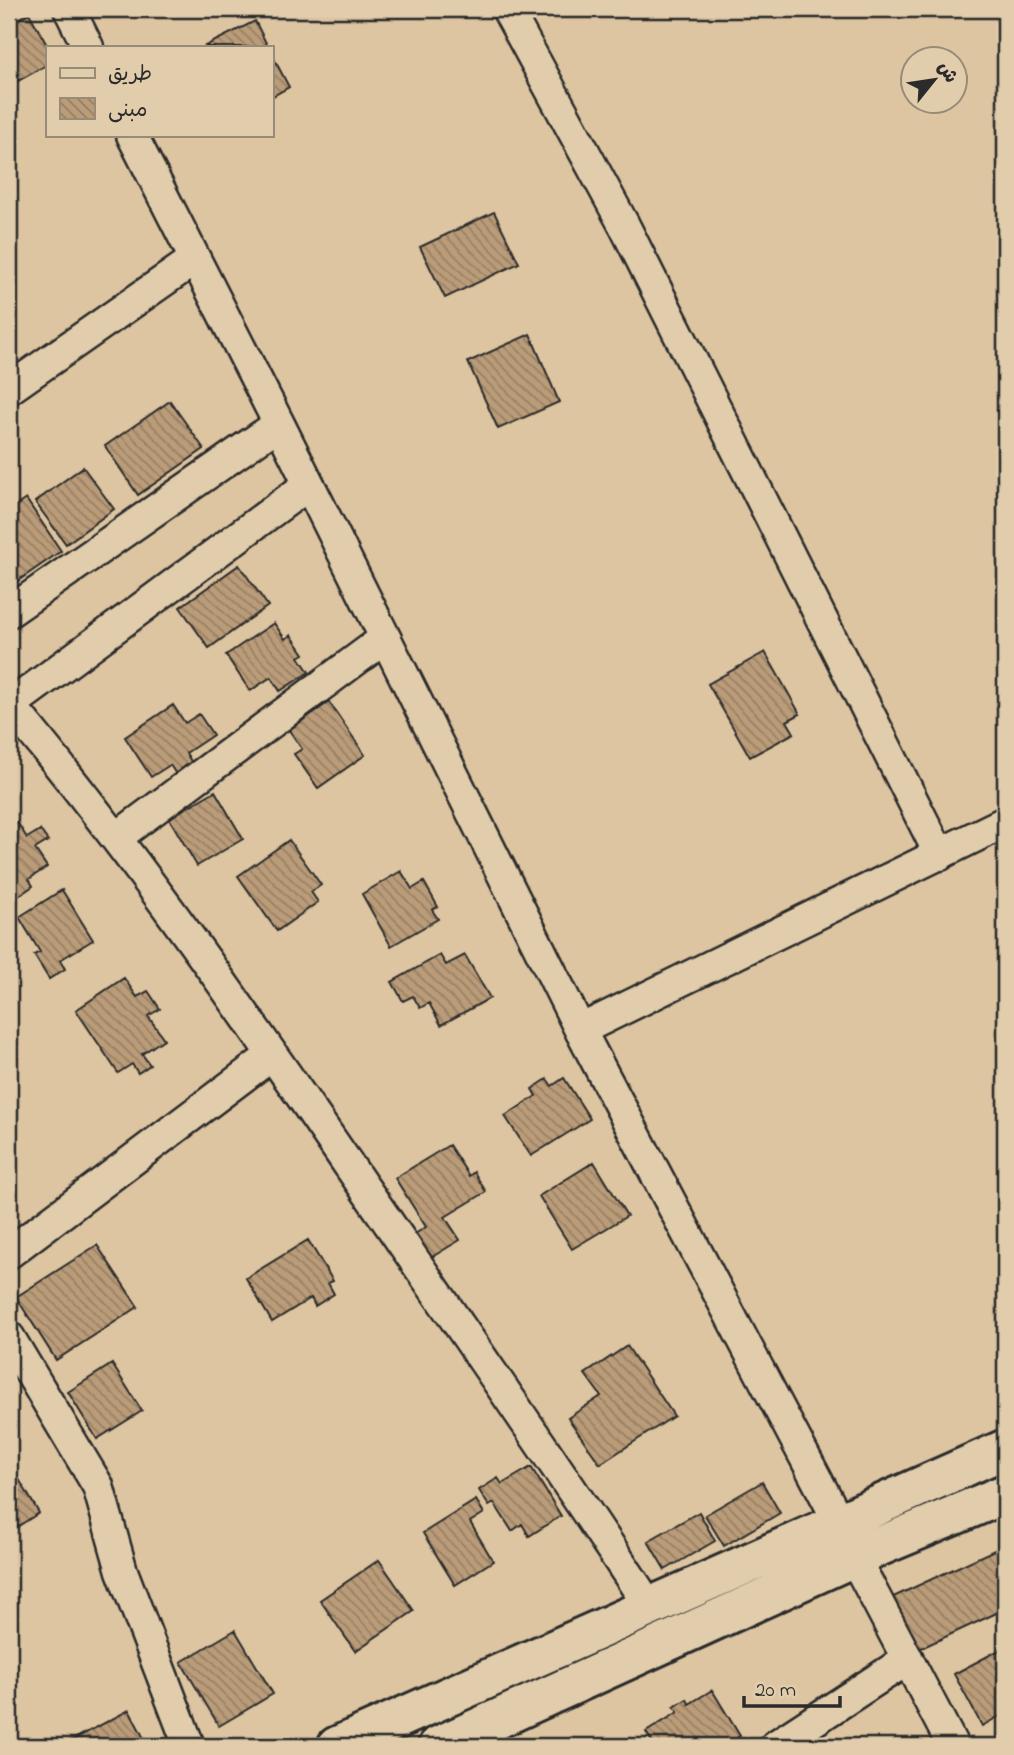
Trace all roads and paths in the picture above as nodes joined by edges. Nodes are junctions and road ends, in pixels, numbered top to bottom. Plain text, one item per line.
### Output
1 (69, 9) edge
2 (507, 9) edge
3 (88, 46) edge
4 (133, 136) edge
5 (195, 259) junction
6 (9, 389) edge
7 (279, 424) junction
8 (308, 485) junction
9 (9, 612) edge
10 (384, 639) junction
11 (9, 705) edge
12 (1005, 822) edge
13 (116, 838) junction
14 (940, 855) junction
15 (580, 1030) junction
16 (272, 1055) junction
17 (9, 1253) edge
18 (9, 1337) edge
19 (1005, 1449) edge
20 (1005, 1494) edge
21 (839, 1522) junction
22 (854, 1557) junction
23 (649, 1606) junction
24 (908, 1659) junction
25 (189, 1746) edge
26 (337, 1746) edge
27 (438, 1746) edge
28 (775, 1746) edge
29 (953, 1746) edge

1 - 3 street
2 - 14 street
4 - 5 street
5 - 6 street
5 - 7 street
7 - 8 street
7 - 9 street
8 - 10 street
8 - 11 street
10 - 13 street
10 - 15 street
11 - 13 street
12 - 14 street
13 - 16 street
14 - 15 street
15 - 21 street
16 - 17 street
16 - 23 street
18 - 25 street
19 - 21 main road
20 - 22 main road
21 - 22 street
21 - 23 main road
22 - 24 street
22 - 27 main road
23 - 26 main road
24 - 28 street
24 - 29 street

